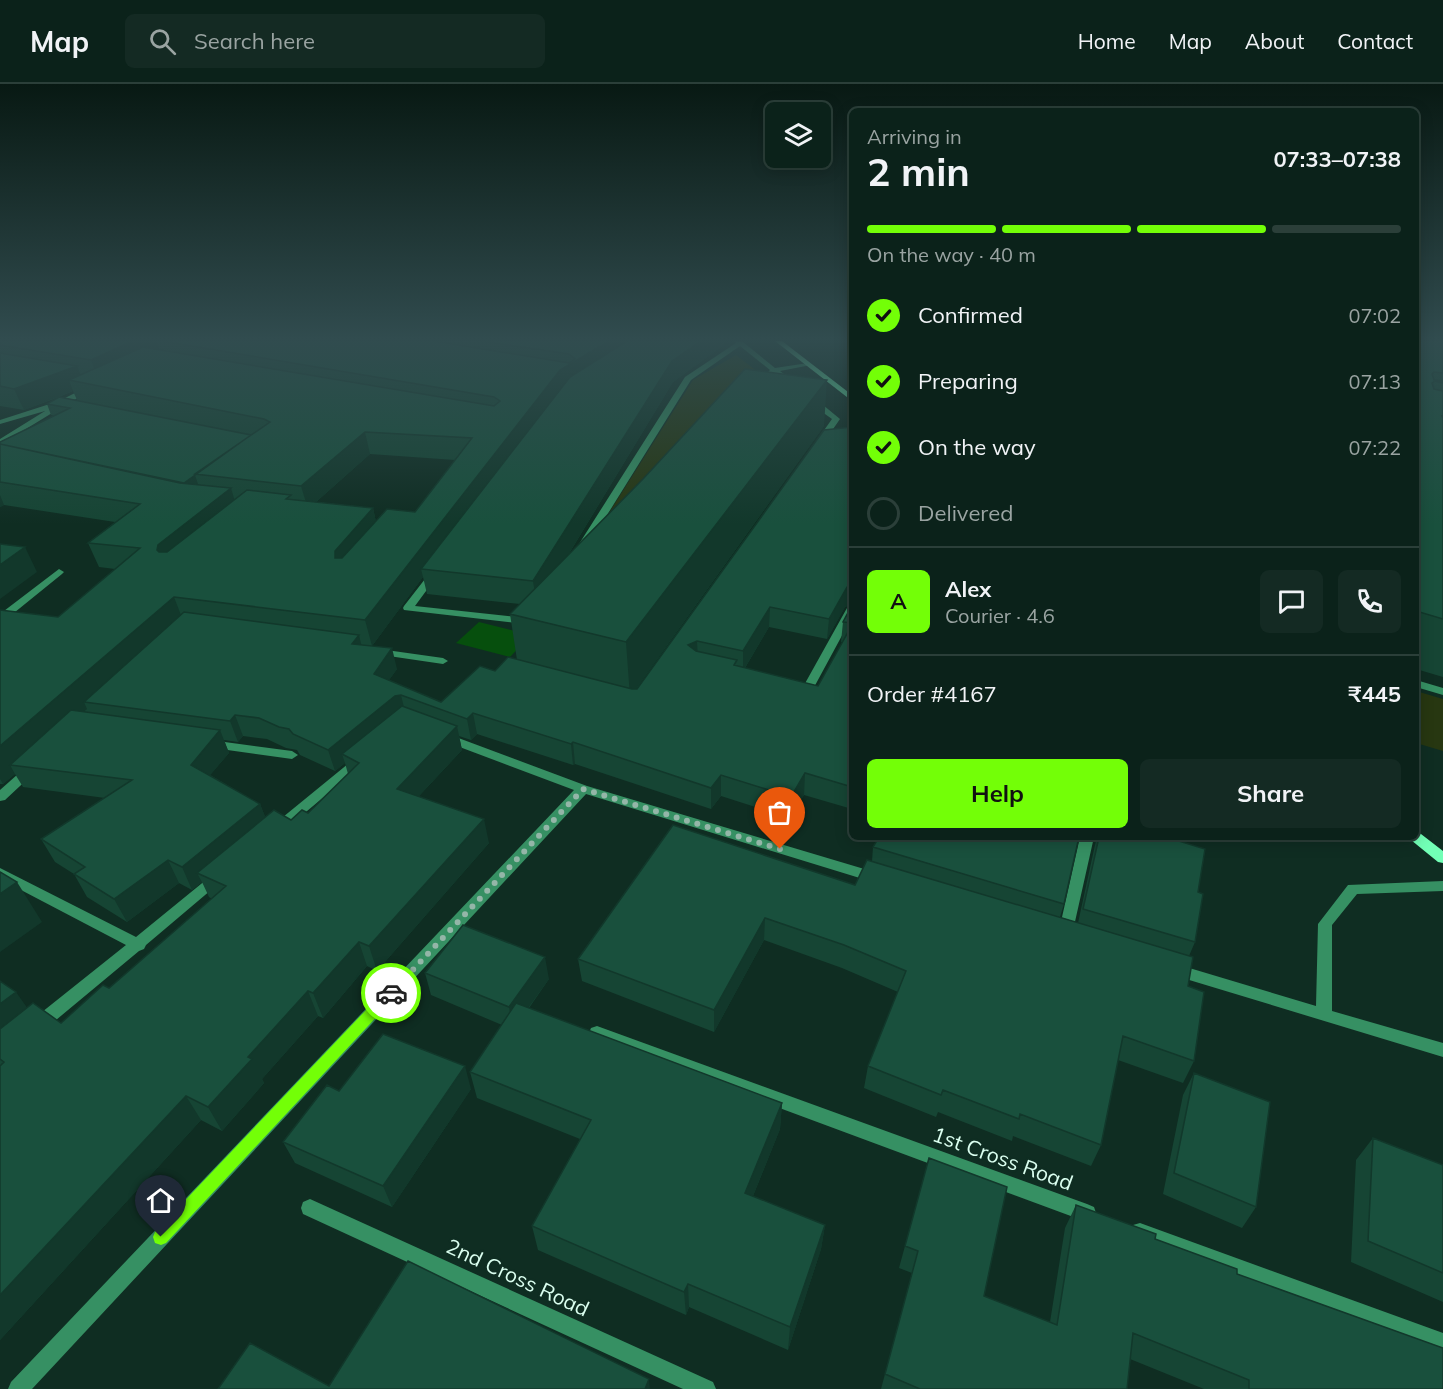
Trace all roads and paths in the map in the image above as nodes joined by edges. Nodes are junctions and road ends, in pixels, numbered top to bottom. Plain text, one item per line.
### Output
1 (673, 402) edge
2 (815, 402) edge
3 (62, 403) junction
4 (74, 405) edge
5 (0, 422) edge
6 (0, 443) edge
7 (816, 447) edge
8 (577, 554) edge
9 (443, 561) edge
10 (59, 572) dead end
11 (849, 613) edge
12 (0, 619) edge
13 (534, 622) edge
14 (362, 650) edge
15 (443, 661) dead end
16 (1419, 684) edge
17 (784, 686) edge
18 (1443, 692) edge
19 (435, 733) edge
20 (202, 743) edge
21 (368, 753) edge
22 (292, 755) dead end
23 (43, 758) edge
24 (583, 789) junction
25 (0, 797) edge
26 (267, 837) edge
27 (1419, 839) edge
28 (1086, 840) edge
29 (1443, 858) edge
30 (230, 868) edge
31 (0, 873) edge
32 (886, 881) edge
33 (1443, 886) edge
34 (1065, 936) edge
35 (139, 945) junction
36 (1167, 967) edge
37 (1324, 1015) junction
38 (581, 1028) edge
39 (28, 1033) edge
40 (1443, 1050) edge
41 (310, 1208) dead end
42 (1443, 1343) edge
43 (18, 1389) edge
44 (706, 1389) edge

1 - 8 street
2 - 7 street
3 - 4 street
3 - 5 street
3 - 6 street
9 - 13 street
10 - 12 street
11 - 17 street
14 - 15 street
16 - 18 street
19 - 24 street
20 - 22 street
21 - 26 street
23 - 25 street
24 - 32 street
24 - 43 street
27 - 29 main road
28 - 34 street
30 - 35 street
31 - 35 street
33 - 37 street
35 - 39 street
36 - 37 street
37 - 40 street
38 - 42 street, 1st Cross Road
41 - 44 street, 2nd Cross Road

